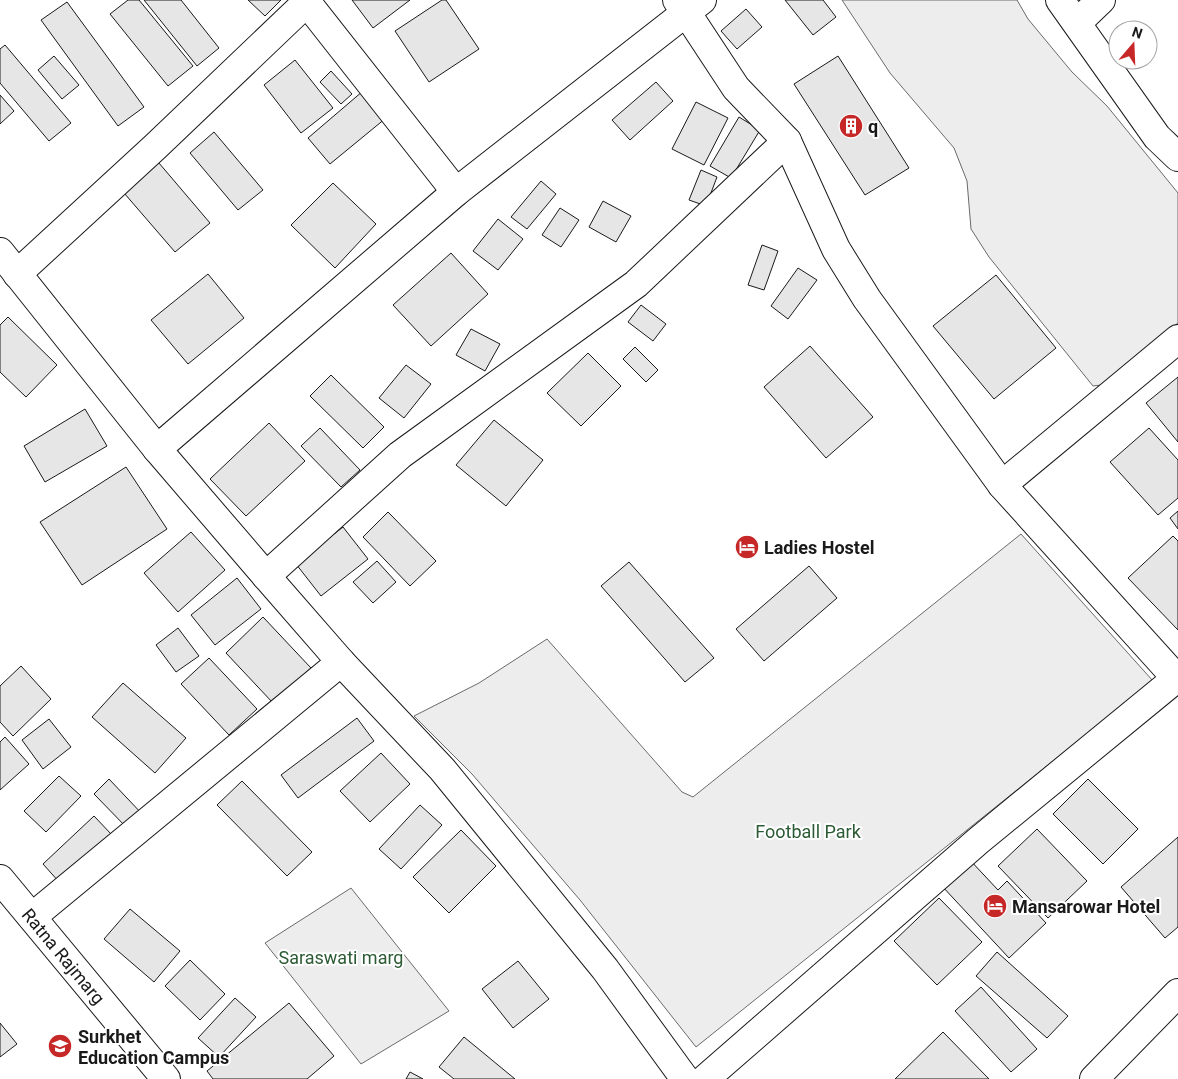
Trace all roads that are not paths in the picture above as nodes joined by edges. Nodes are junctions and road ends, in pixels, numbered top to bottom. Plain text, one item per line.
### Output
1 (1060, 0) edge
2 (1101, 0) edge
3 (306, 1) edge
4 (689, 4) edge
5 (1077, 23) junction
6 (787, 141) junction
7 (1178, 157) edge
8 (456, 192) junction
9 (0, 252) edge
10 (16, 274) junction
11 (1178, 339) edge
12 (157, 449) junction
13 (1002, 485) junction
14 (266, 576) junction
15 (341, 662) junction
16 (1177, 679) edge
17 (0, 879) edge
18 (32, 918) junction
19 (1178, 993) edge
20 (166, 1079) edge
21 (685, 1079) edge
22 (704, 1079) edge
23 (1094, 1079) edge

1 - 5 street
2 - 5 street
3 - 8 street
3 - 10 street
4 - 6 street
4 - 8 street
5 - 7 street
6 - 13 street
6 - 14 street
8 - 12 street
9 - 10 street
10 - 12 street
11 - 13 street
12 - 14 street
13 - 16 street
14 - 15 street
15 - 18 street
15 - 21 street
16 - 22 street
17 - 18 street, Ratna Rajmarg
18 - 20 street, Ratna Rajmarg
19 - 23 street

